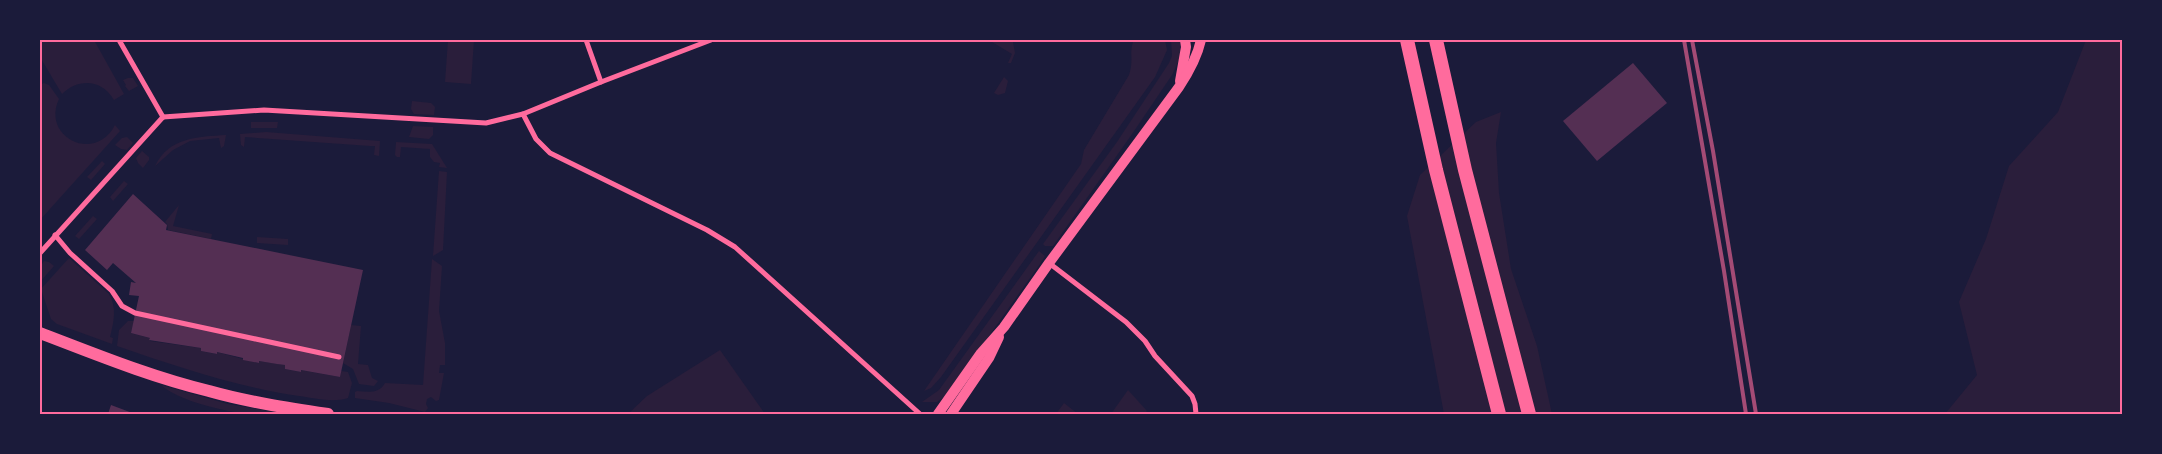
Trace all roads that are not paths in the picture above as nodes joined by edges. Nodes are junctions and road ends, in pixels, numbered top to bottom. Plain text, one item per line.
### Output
1 (119, 40) edge
2 (586, 40) edge
3 (711, 40) edge
4 (1185, 40) edge
5 (1201, 40) edge
6 (1406, 40) edge
7 (1436, 40) edge
8 (601, 82) junction
9 (1179, 87) junction
10 (523, 114) junction
11 (163, 117) junction
12 (55, 234) junction
13 (40, 253) edge
14 (1048, 263) junction
15 (1004, 328) junction
16 (40, 332) edge
17 (339, 357) dead end
18 (328, 414) edge
19 (920, 414) edge
20 (938, 414) edge
21 (951, 414) edge
22 (1196, 414) edge
23 (1499, 414) edge
24 (1529, 414) edge

1 - 11 street
2 - 8 street
3 - 8 street
4 - 9 main road
5 - 9 main road
6 - 23 highway
7 - 24 highway
8 - 10 street
9 - 14 main road
10 - 11 street
10 - 19 street
11 - 12 street
12 - 13 street
12 - 17 street
14 - 15 main road
14 - 22 street
15 - 20 main road
15 - 21 main road
16 - 18 main road

